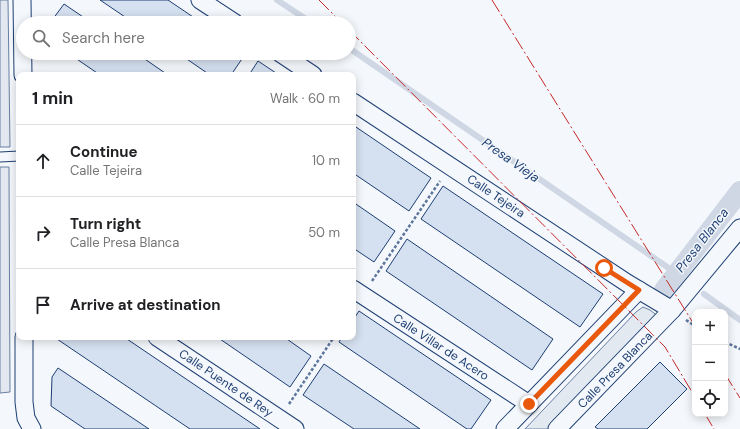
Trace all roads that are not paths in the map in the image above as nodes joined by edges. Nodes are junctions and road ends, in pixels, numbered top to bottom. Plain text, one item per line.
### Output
1 (22, 0) edge
2 (200, 0) edge
3 (22, 16) edge
4 (224, 16) edge
5 (24, 60) edge
6 (290, 60) edge
7 (24, 72) edge
8 (308, 72) edge
9 (356, 104) edge
10 (16, 156) edge
11 (0, 157) edge
12 (740, 228) edge
13 (639, 290) junction
14 (358, 292) edge
15 (672, 310) junction
16 (24, 340) edge
17 (161, 340) edge
18 (529, 404) junction
19 (32, 429) edge
20 (295, 429) edge
21 (505, 429) edge
22 (557, 429) edge

1 - 3 street
2 - 4 street
5 - 7 street
6 - 8 street
9 - 13 street, Calle Tejeira
10 - 11 lane
12 - 15 street, Calle Presa Blanca
13 - 15 street
13 - 18 street
14 - 18 street, Calle Villar de Acero
15 - 22 street, Calle Presa Blanca
16 - 19 street
17 - 20 street, Calle Puente de Rey
18 - 21 street

